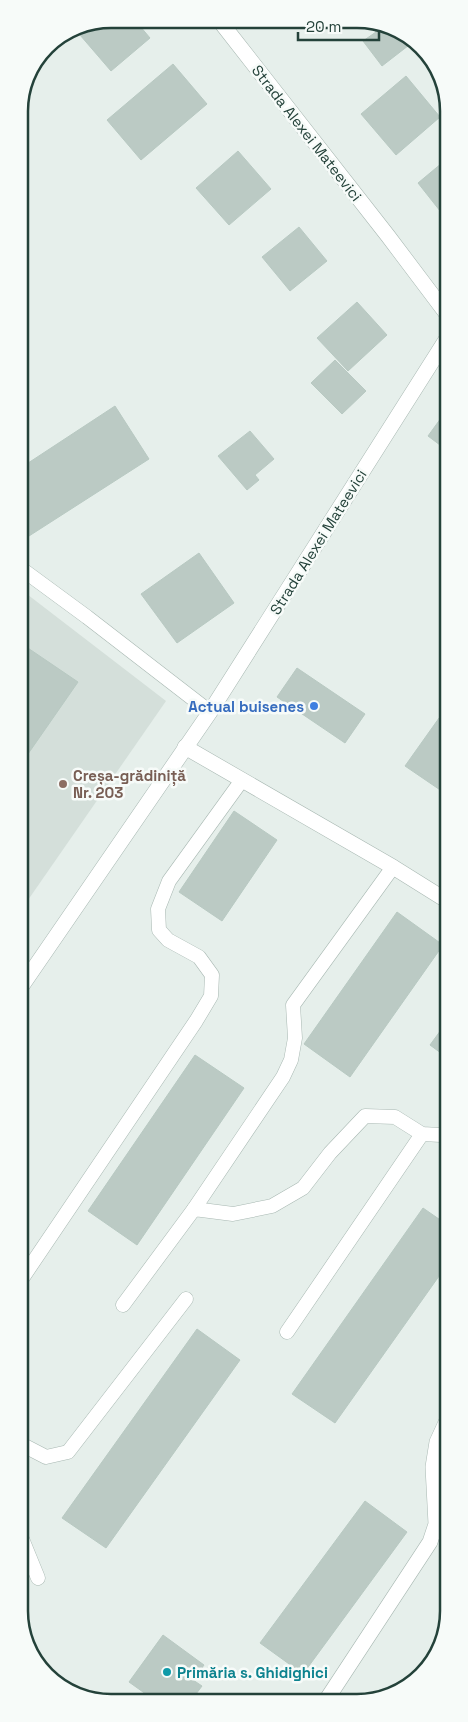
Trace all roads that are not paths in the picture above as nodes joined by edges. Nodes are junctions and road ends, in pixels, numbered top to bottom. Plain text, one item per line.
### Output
1 (225, 28) edge
2 (440, 306) edge
3 (440, 348) edge
4 (28, 574) edge
5 (210, 712) junction
6 (185, 747) junction
7 (242, 780) junction
8 (393, 867) junction
9 (440, 896) edge
10 (28, 977) edge
11 (422, 1134) junction
12 (440, 1135) edge
13 (194, 1208) junction
14 (28, 1270) edge
15 (186, 1299) dead end
16 (123, 1306) dead end
17 (287, 1332) dead end
18 (440, 1436) edge
19 (28, 1448) edge
20 (28, 1554) edge
21 (38, 1578) dead end
22 (330, 1694) edge

1 - 2 street, Strada Alexei Mateevici
3 - 5 street, Strada Alexei Mateevici
4 - 5 lane
5 - 6 street, Strada Alexei Mateevici
6 - 7 street
6 - 10 street, Strada Alexei Mateevici
7 - 8 street
7 - 14 lane
8 - 9 street
8 - 13 lane
11 - 12 lane
11 - 13 lane
11 - 17 lane
13 - 16 lane
15 - 19 lane
18 - 22 street
20 - 21 lane

